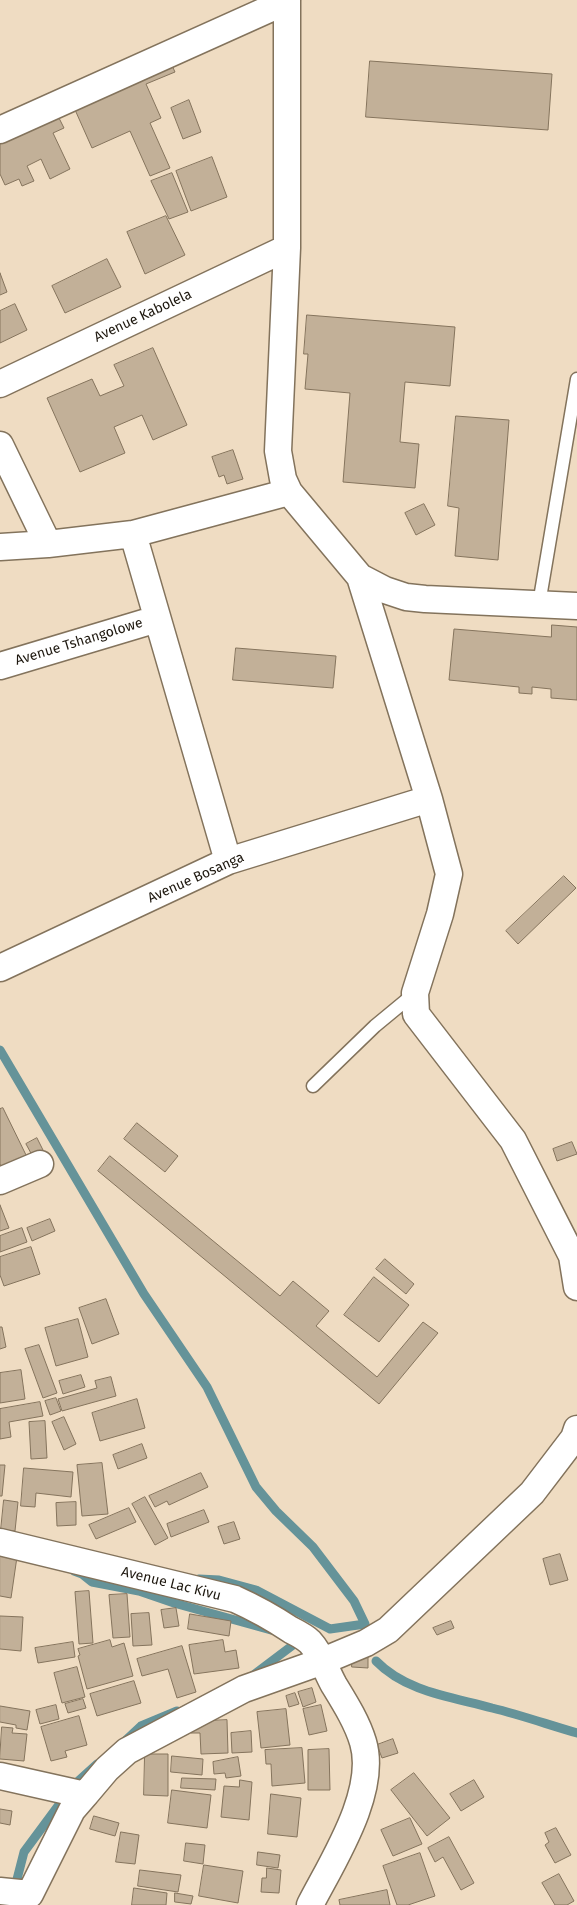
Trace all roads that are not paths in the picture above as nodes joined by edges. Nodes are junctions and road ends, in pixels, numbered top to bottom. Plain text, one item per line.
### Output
1 (287, 0) edge
2 (0, 130) edge
3 (287, 248) junction
4 (577, 379) edge
5 (0, 384) edge
6 (0, 445) edge
7 (289, 492) junction
8 (133, 534) junction
9 (48, 544) junction
10 (0, 547) edge
11 (360, 576) junction
12 (539, 604) junction
13 (577, 606) edge
14 (157, 619) junction
15 (0, 666) edge
16 (430, 799) junction
17 (228, 861) junction
18 (0, 968) edge
19 (416, 993) junction
20 (313, 1086) dead end
21 (40, 1164) dead end
22 (0, 1182) edge
23 (577, 1287) edge
24 (577, 1429) edge
25 (0, 1542) edge
26 (324, 1661) junction
27 (0, 1776) edge
28 (85, 1795) junction
29 (0, 1891) edge
30 (28, 1900) edge
31 (310, 1905) edge

1 - 2 street
1 - 3 street
3 - 5 street, Avenue Kabolela
3 - 7 street
4 - 12 lane
6 - 9 street
7 - 8 street
7 - 11 street
8 - 9 street
8 - 14 street
9 - 10 street
11 - 12 street
11 - 16 street
12 - 13 street
14 - 15 street, Avenue Tshangolowe
14 - 17 street
16 - 17 street, Avenue Bosanga
16 - 19 street
17 - 18 street, Avenue Bosanga
19 - 20 lane
19 - 23 street
21 - 22 street
24 - 26 street
25 - 26 street, Avenue Lac Kivu
26 - 28 street
26 - 31 street, Avenue Lac Kivu
27 - 28 street
28 - 30 street
29 - 30 street

